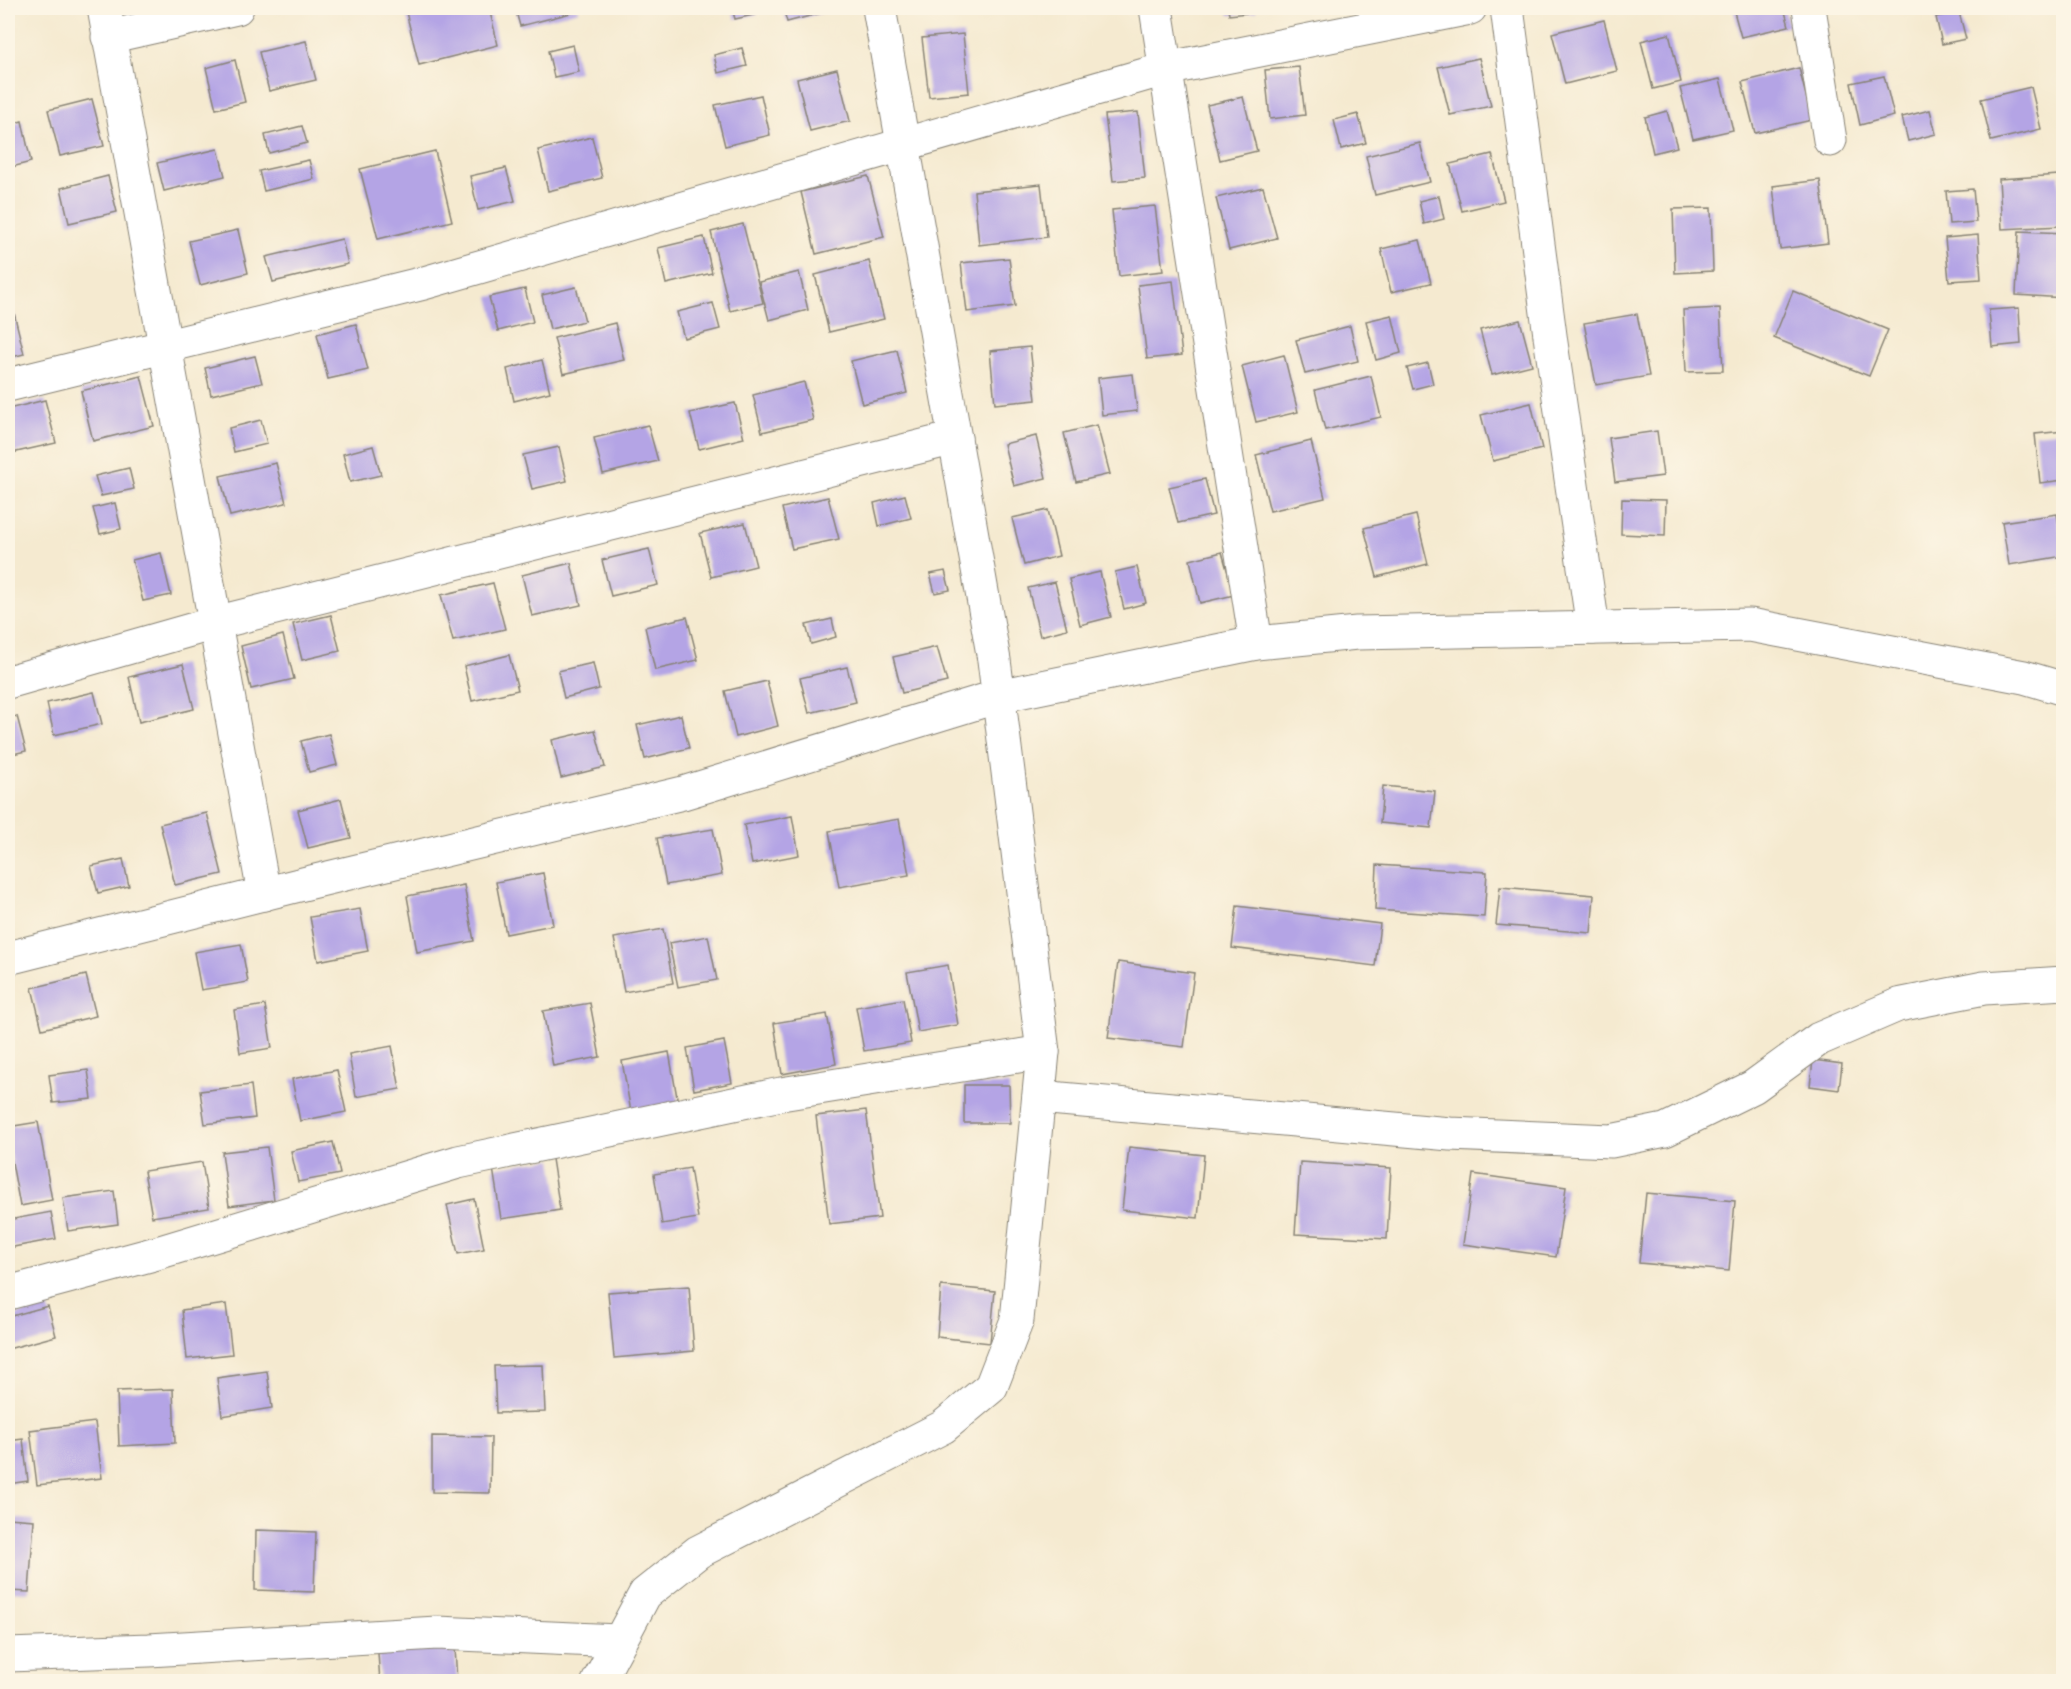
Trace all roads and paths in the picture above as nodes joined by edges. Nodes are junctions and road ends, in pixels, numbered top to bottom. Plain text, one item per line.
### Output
1 (237, 8) edge
2 (879, 8) edge
3 (1156, 8) edge
4 (1470, 8) edge
5 (1507, 8) edge
6 (1809, 8) edge
7 (106, 22) edge
8 (1165, 69) junction
9 (1830, 140) dead end
10 (903, 144) junction
11 (165, 348) junction
12 (8, 385) edge
13 (955, 438) junction
14 (215, 623) junction
15 (1593, 628) junction
16 (1256, 643) junction
17 (8, 682) edge
18 (2064, 689) edge
19 (999, 696) junction
20 (264, 894) junction
21 (8, 958) edge
22 (2064, 983) edge
23 (1043, 1052) junction
24 (1039, 1097) junction
25 (8, 1293) edge
26 (618, 1641) junction
27 (8, 1655) edge
28 (598, 1682) edge

1 - 7 street
2 - 10 street
3 - 8 street
4 - 8 street
5 - 15 street
6 - 9 street
7 - 11 street
8 - 10 street
8 - 16 street
10 - 11 street
10 - 13 street
11 - 12 street
11 - 14 street
13 - 14 street
13 - 19 street
14 - 17 street
14 - 20 street
15 - 16 street
15 - 18 street
16 - 19 street
19 - 20 street
19 - 23 street
20 - 21 street
22 - 24 street
23 - 24 street
23 - 25 street
24 - 26 street
26 - 27 street
26 - 28 street

